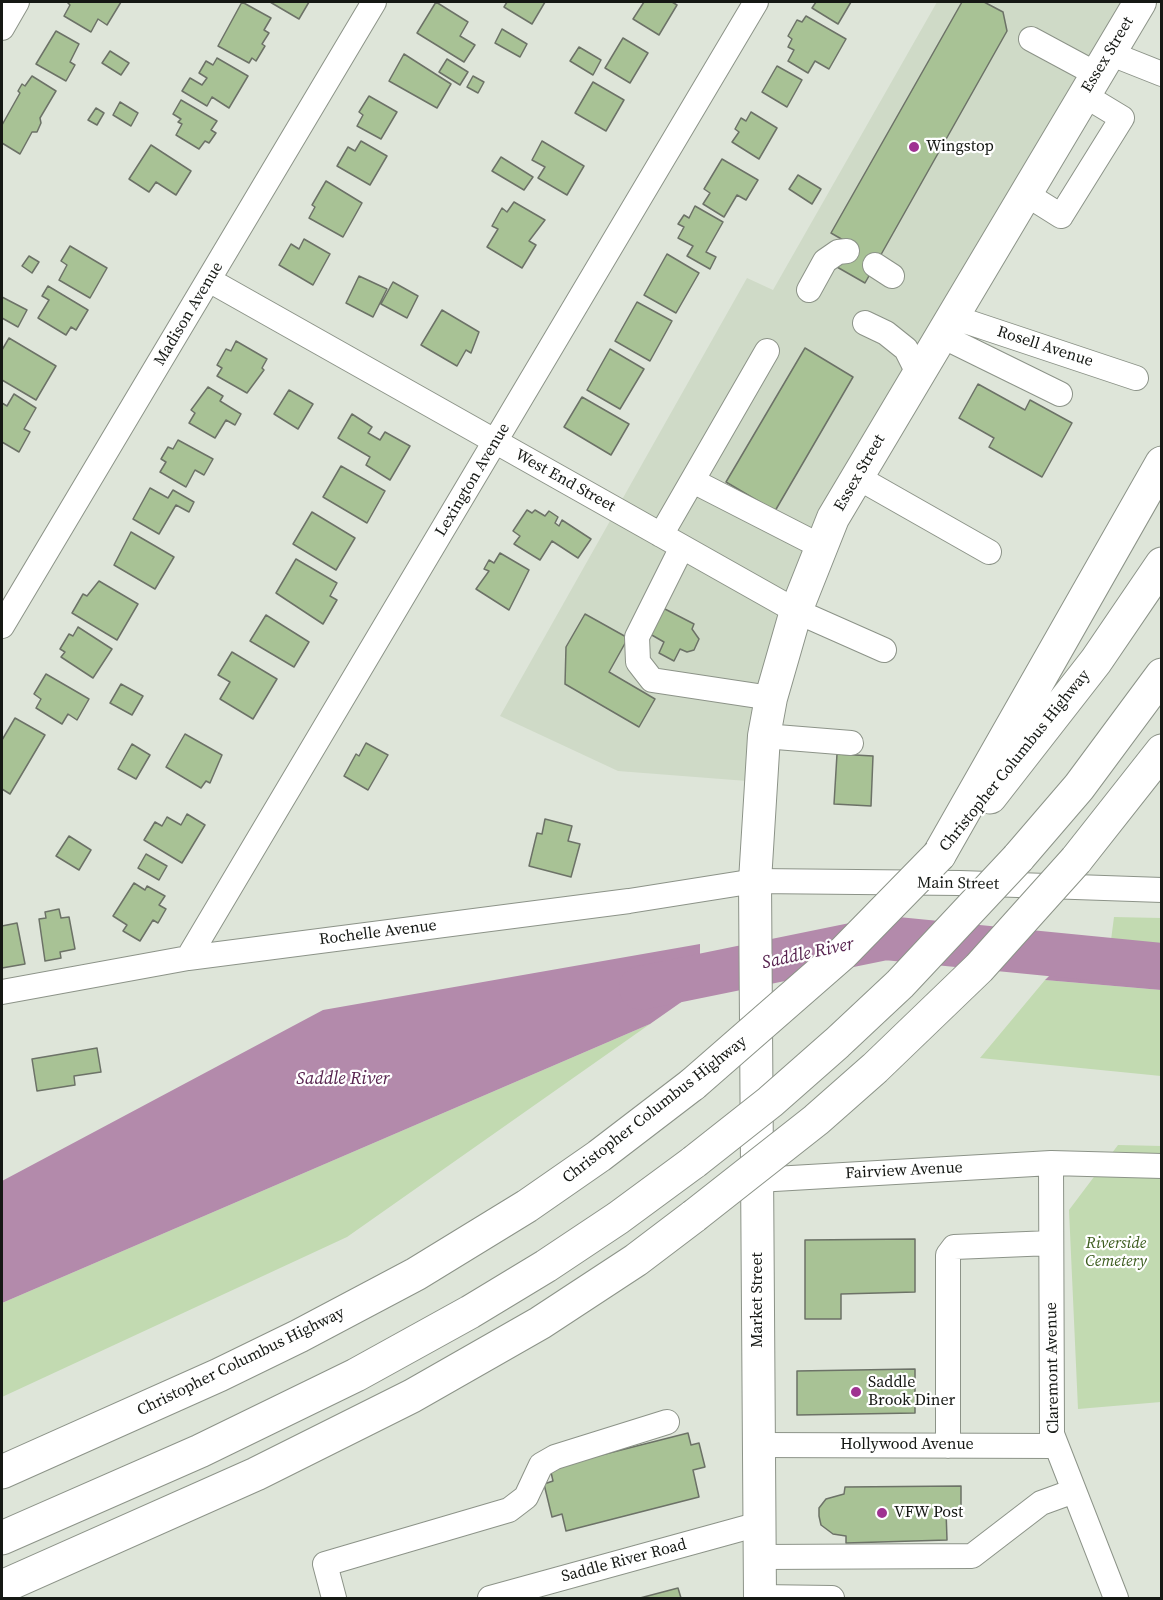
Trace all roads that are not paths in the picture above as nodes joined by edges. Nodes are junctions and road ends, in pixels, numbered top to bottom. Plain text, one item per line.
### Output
1 (17, 2) edge
2 (374, 2) edge
3 (756, 2) edge
4 (1140, 2) edge
5 (2, 28) edge
6 (1031, 39) dead end
7 (1097, 74) junction
8 (1161, 74) edge
9 (1026, 194) junction
10 (847, 251) dead end
11 (209, 280) junction
12 (809, 290) dead end
13 (865, 323) dead end
14 (948, 326) junction
15 (767, 351) dead end
16 (919, 375) junction
17 (1136, 378) dead end
18 (1060, 394) dead end
19 (496, 442) junction
20 (1161, 463) edge
21 (857, 477) junction
22 (693, 480) junction
23 (671, 541) junction
24 (820, 546) junction
25 (989, 552) dead end
26 (1161, 564) edge
27 (796, 611) junction
28 (2, 626) edge
29 (884, 650) dead end
30 (1161, 675) edge
31 (771, 698) junction
32 (764, 736) junction
33 (851, 742) dead end
34 (1161, 751) edge
35 (1161, 774) edge
36 (1109, 818) junction
37 (939, 855) junction
38 (755, 880) junction
39 (1161, 891) edge
40 (188, 958) junction
41 (2, 992) edge
42 (756, 1001) joint
43 (1051, 1163) junction
44 (1161, 1166) edge
45 (757, 1180) junction
46 (1051, 1243) junction
47 (667, 1422) dead end
48 (758, 1445) junction
49 (948, 1446) junction
50 (1056, 1446) junction
51 (2, 1472) edge
52 (1074, 1491) junction
53 (759, 1524) junction
54 (2, 1538) edge
55 (760, 1557) junction
56 (2, 1587) edge
57 (760, 1598) edge
58 (334, 1599) edge
59 (490, 1599) edge
60 (832, 1599) edge
61 (1116, 1599) edge

1 - 5 street
2 - 11 street, Madison Avenue
3 - 19 street, Lexington Avenue
4 - 7 main road, Essex Street
6 - 7 street
7 - 8 street
7 - 9 main road, Essex Street
7 - 9 street
9 - 14 main road, Essex Street
10 - 12 street
11 - 19 street, West End Street
11 - 28 street, Madison Avenue
13 - 16 street
14 - 16 main road, Essex Street
14 - 17 street, Rosell Avenue
14 - 18 street
15 - 22 street
16 - 21 main road, Essex Street
19 - 23 street, West End Street
19 - 40 street, Lexington Avenue
20 - 37 highway
21 - 24 main road, Essex Street
21 - 25 street
22 - 23 street
22 - 24 street
23 - 27 street, West End Street
23 - 31 street
24 - 27 main road, Essex Street
26 - 37 highway, Christopher Columbus Highway
27 - 29 street, West End Street
27 - 31 main road, Essex Street
30 - 54 highway, bridge
31 - 32 main road, Essex Street
32 - 33 street
32 - 38 main road, Essex Street
34 - 36 highway
35 - 36 highway
36 - 56 highway, bridge
37 - 51 highway, Christopher Columbus Highway, bridge
38 - 39 street, Main Street
38 - 40 street, Rochelle Avenue
38 - 42 main road, Essex Street
40 - 41 street, Rochelle Avenue
42 - 45 main road, Market Street
43 - 44 street, Fairview Avenue
43 - 45 street, Fairview Avenue
43 - 46 street, Claremont Avenue
45 - 48 main road, Market Street
46 - 49 street
46 - 50 street, Claremont Avenue
47 - 58 street
48 - 49 street, Hollywood Avenue
48 - 53 main road, Market Street
49 - 50 street, Hollywood Avenue
50 - 52 street, Claremont Avenue
52 - 55 street
52 - 61 street, Claremont Avenue
53 - 55 main road, Market Street
53 - 59 street, Saddle River Road
55 - 57 main road, Market Street
57 - 60 street

